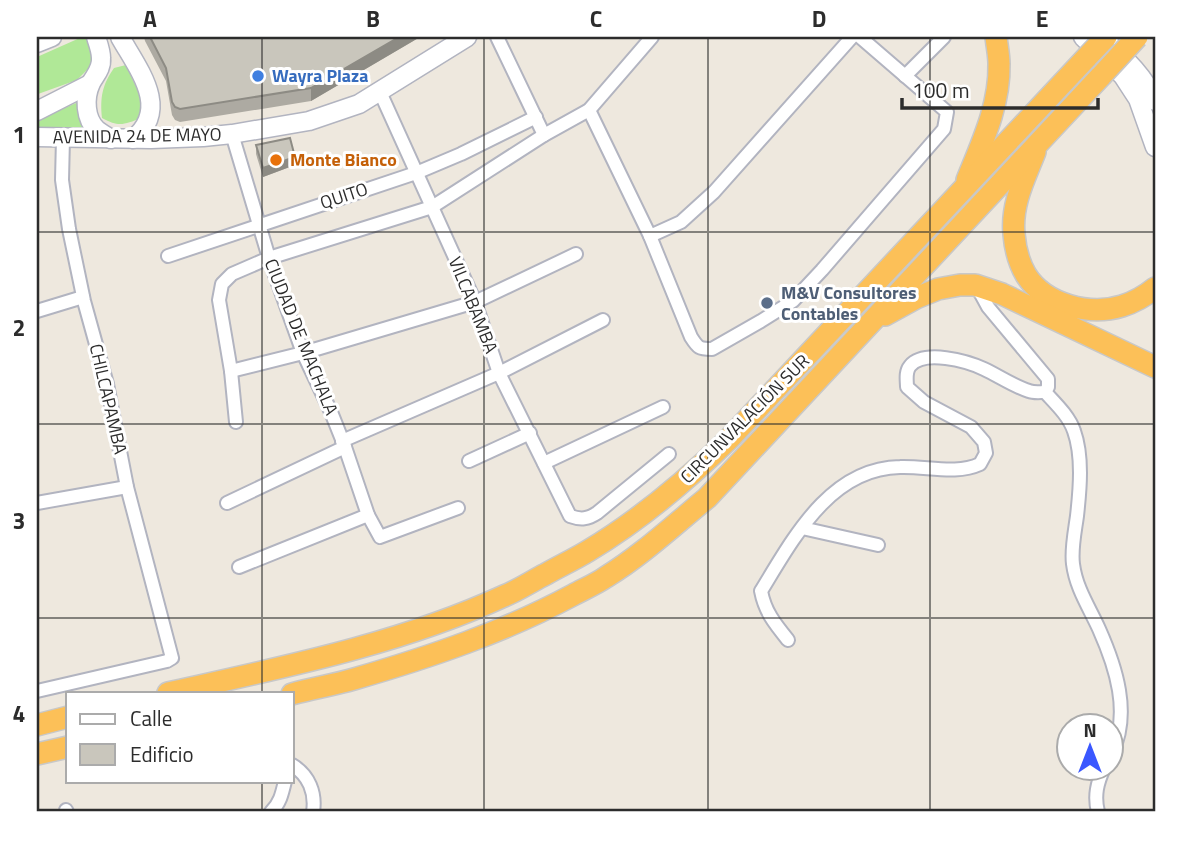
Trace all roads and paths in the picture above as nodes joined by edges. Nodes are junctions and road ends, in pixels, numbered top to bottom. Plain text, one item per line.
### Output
1 (52, 37) edge
2 (96, 37) edge
3 (120, 37) edge
4 (467, 37) edge
5 (497, 37) edge
6 (652, 37) edge
7 (852, 37) edge
8 (860, 37) edge
9 (944, 37) edge
10 (996, 37) edge
11 (1104, 37) edge
12 (1137, 37) edge
13 (37, 43) edge
14 (1085, 47) edge
15 (905, 76) junction
16 (90, 84) junction
17 (380, 92) junction
18 (1155, 101) edge
19 (589, 110) junction
20 (37, 111) edge
21 (536, 117) junction
22 (232, 134) junction
23 (544, 135) junction
24 (37, 137) edge
25 (63, 138) junction
26 (111, 139) junction
27 (133, 139) junction
28 (1040, 140) junction
29 (1155, 147) edge
30 (416, 173) junction
31 (962, 191) junction
32 (432, 207) junction
33 (259, 224) junction
34 (650, 236) junction
35 (576, 254) dead end
36 (168, 256) dead end
37 (269, 258) junction
38 (975, 285) junction
39 (1155, 288) edge
40 (83, 297) junction
41 (475, 302) junction
42 (37, 311) edge
43 (603, 320) dead end
44 (868, 325) junction
45 (303, 352) junction
46 (1155, 367) edge
47 (231, 371) junction
48 (499, 373) junction
49 (1045, 392) junction
50 (663, 407) dead end
51 (236, 422) dead end
52 (530, 433) junction
53 (344, 444) junction
54 (669, 454) dead end
55 (469, 461) dead end
56 (544, 463) junction
57 (127, 487) junction
58 (37, 503) edge
59 (227, 503) dead end
60 (458, 509) dead end
61 (368, 514) junction
62 (802, 528) junction
63 (877, 545) dead end
64 (239, 567) dead end
65 (788, 640) dead end
66 (37, 691) edge
67 (174, 692) edge
68 (294, 693) edge
69 (1121, 712) edge
70 (66, 718) edge
71 (37, 725) edge
72 (66, 747) edge
73 (37, 754) edge
74 (294, 767) edge
75 (285, 782) edge
76 (1097, 782) edge
77 (271, 812) edge
78 (313, 812) edge
79 (1098, 812) edge

1 - 13 main road
2 - 16 main road
3 - 27 main road
4 - 17 main road, AVENIDA 24 DE MAYO
5 - 21 street
6 - 19 street, QUITO
7 - 34 street
8 - 15 street
9 - 15 street
10 - 31 highway
11 - 14 highway, CIRCUNVALACIÓN SUR, bridge
11 - 18 main road
12 - 28 highway, CIRCUNVALACIÓN SUR, bridge
14 - 29 main road
14 - 31 highway, CIRCUNVALACIÓN SUR
15 - 34 street
16 - 20 main road, AVENIDA 24 DE MAYO
16 - 26 main road
17 - 22 main road, AVENIDA 24 DE MAYO
17 - 30 street, VILCABAMBA
19 - 23 street, QUITO
19 - 34 street
21 - 23 street
21 - 30 street, QUITO
22 - 27 main road, AVENIDA 24 DE MAYO
22 - 33 street, CIUDAD DE MACHALA
23 - 32 street, QUITO
24 - 25 main road, AVENIDA 24 DE MAYO
25 - 26 main road, AVENIDA 24 DE MAYO
25 - 40 street, CHILCAPAMBA
26 - 27 main road, AVENIDA 24 DE MAYO
28 - 39 highway
28 - 44 highway, CIRCUNVALACIÓN SUR
30 - 32 street, VILCABAMBA
30 - 33 street, QUITO
31 - 67 highway, CIRCUNVALACIÓN SUR
32 - 37 street, QUITO
32 - 41 street, VILCABAMBA
33 - 36 street, QUITO
33 - 37 street, CIUDAD DE MACHALA
35 - 41 street
37 - 45 street, CIUDAD DE MACHALA
37 - 47 street, QUITO
38 - 44 highway
38 - 46 highway
38 - 49 street
40 - 42 street
40 - 57 street, CHILCAPAMBA
41 - 45 street
41 - 48 street, VILCABAMBA
43 - 48 street
44 - 68 highway, CIRCUNVALACIÓN SUR
45 - 47 street
45 - 53 street, CIUDAD DE MACHALA
47 - 51 street
48 - 52 street, VILCABAMBA
48 - 53 street
49 - 62 street
49 - 69 street
50 - 56 street
52 - 55 street
52 - 56 street, VILCABAMBA
53 - 59 street
53 - 61 street, CIUDAD DE MACHALA
54 - 56 street, VILCABAMBA
57 - 58 street
57 - 66 street, CHILCAPAMBA
60 - 61 street, CIUDAD DE MACHALA
61 - 64 street
62 - 63 street
62 - 65 street
70 - 71 highway
72 - 73 highway
74 - 78 street
75 - 77 street
76 - 79 street

